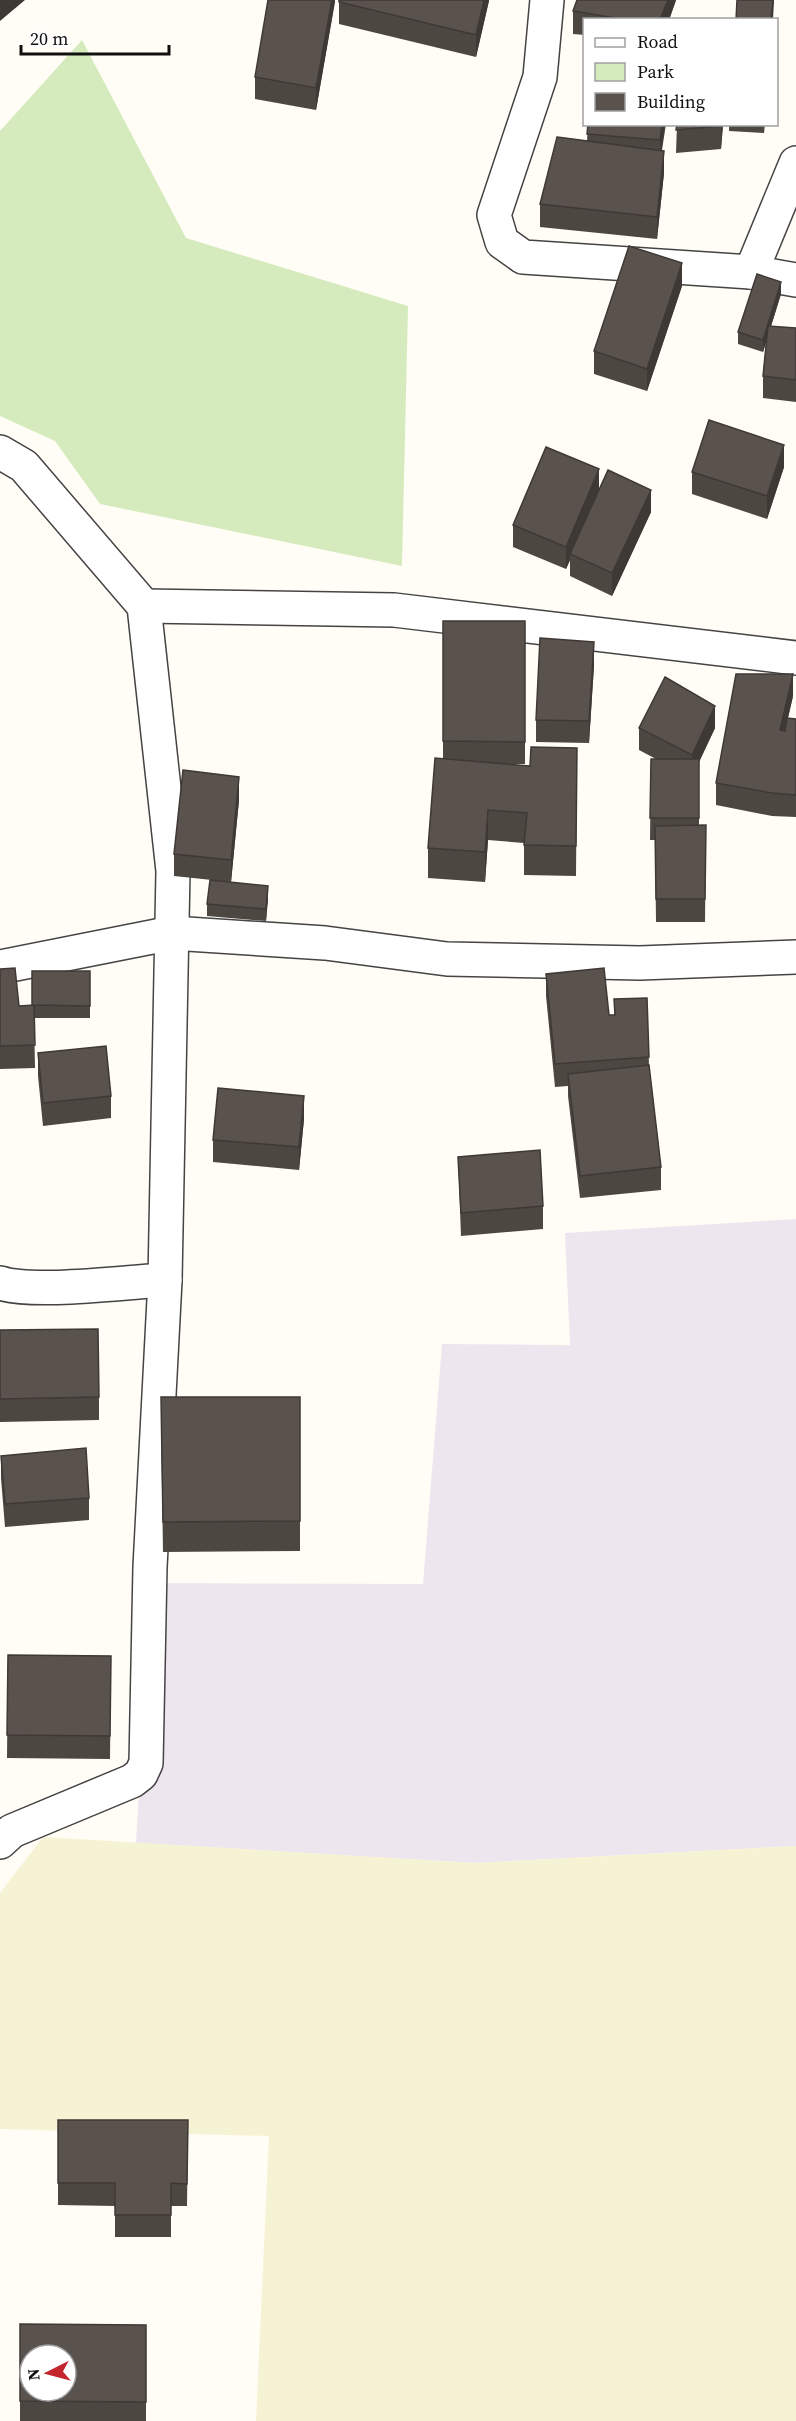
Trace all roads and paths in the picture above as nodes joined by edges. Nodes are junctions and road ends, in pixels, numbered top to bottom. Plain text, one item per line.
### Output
1 (547, 0) edge
2 (796, 164) edge
3 (751, 272) junction
4 (796, 280) edge
5 (0, 452) edge
6 (144, 606) junction
7 (796, 658) edge
8 (172, 933) junction
9 (796, 957) edge
10 (0, 967) edge
11 (165, 1280) junction
12 (0, 1283) edge
13 (0, 1842) edge

1 - 3 street
2 - 3 street
3 - 4 street
5 - 6 street
6 - 7 street
6 - 8 street
8 - 9 street
8 - 10 street
8 - 11 street
11 - 12 street
11 - 13 street

